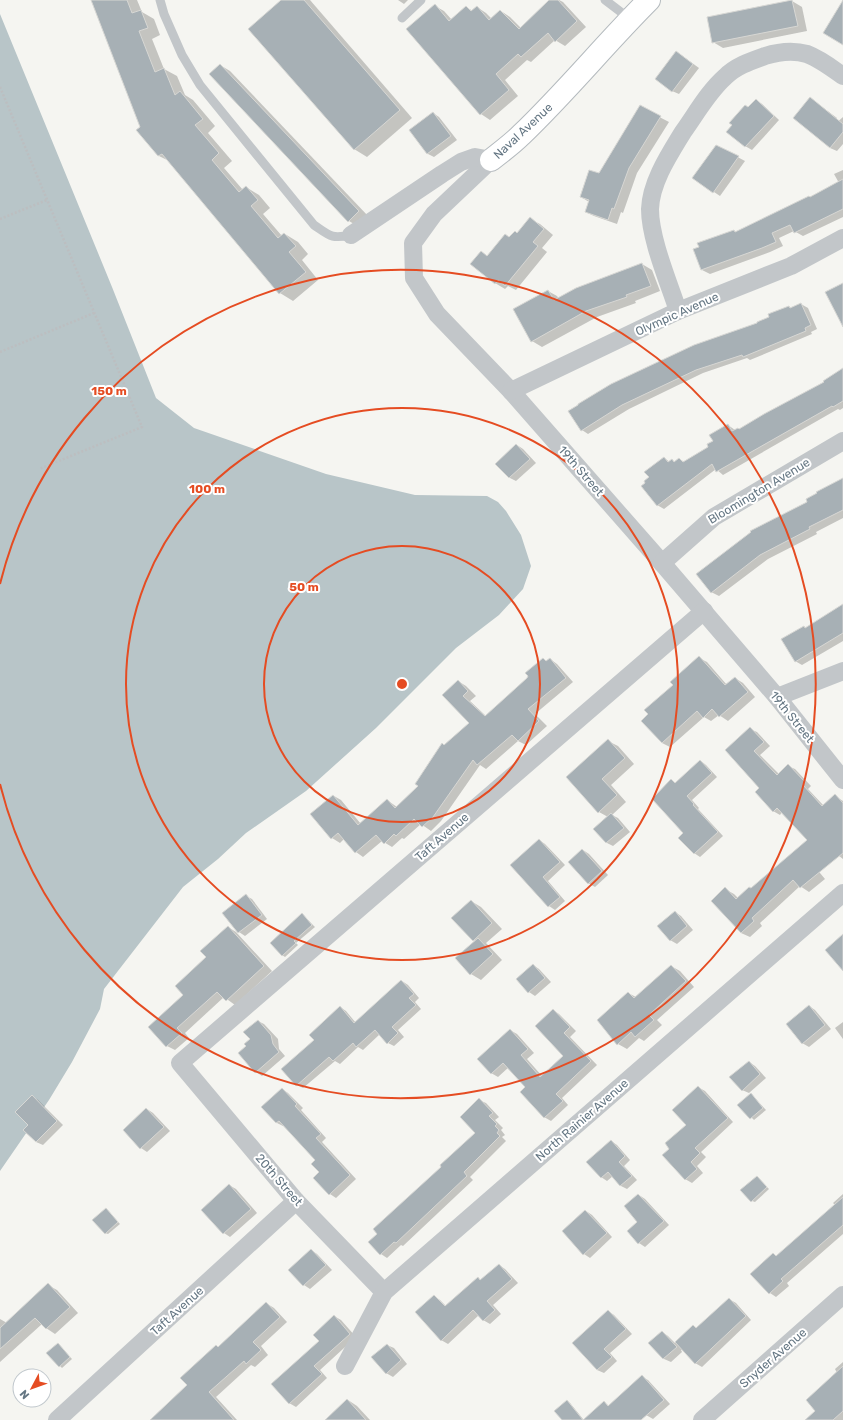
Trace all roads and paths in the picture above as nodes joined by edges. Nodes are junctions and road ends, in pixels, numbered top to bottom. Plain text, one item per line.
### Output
1 (160, 0) edge
2 (421, 0) edge
3 (606, 0) edge
4 (649, 0) edge
5 (402, 18) dead end
6 (630, 20) junction
7 (843, 76) edge
8 (0, 88) edge
9 (491, 160) junction
10 (47, 200) junction
11 (0, 219) edge
12 (351, 235) joint
13 (843, 238) edge
14 (678, 311) junction
15 (94, 313) junction
16 (0, 352) edge
17 (511, 391) junction
18 (843, 441) edge
19 (38, 469) dead end
20 (662, 563) junction
21 (704, 612) junction
22 (843, 671) edge
23 (777, 697) junction
24 (843, 780) edge
25 (843, 893) edge
26 (180, 1063) joint
27 (296, 1201) junction
28 (384, 1292) junction
29 (843, 1295) edge
30 (345, 1366) dead end
31 (57, 1420) edge
32 (702, 1420) edge

1 - 12 lane
2 - 5 lane
3 - 6 lane
4 - 6 street, Naval Avenue
6 - 9 street, Naval Avenue
7 - 14 street
8 - 10 path
9 - 12 street, Naval Avenue
9 - 17 street, 19th Street
10 - 11 path
10 - 15 path
13 - 14 street, Olympic Avenue
14 - 17 street, Olympic Avenue
15 - 16 path
15 - 19 path
17 - 20 street, 19th Street
18 - 20 street, Bloomington Avenue
20 - 21 street, 19th Street
21 - 23 street, 19th Street
21 - 26 street, Taft Avenue
22 - 23 street
23 - 24 street, 19th Street
25 - 28 street, North Rainier Avenue
26 - 27 street, 20th Street
27 - 28 street, 20th Street
27 - 31 street, Taft Avenue
28 - 30 street, North Rainier Avenue
29 - 32 street, Snyder Avenue

